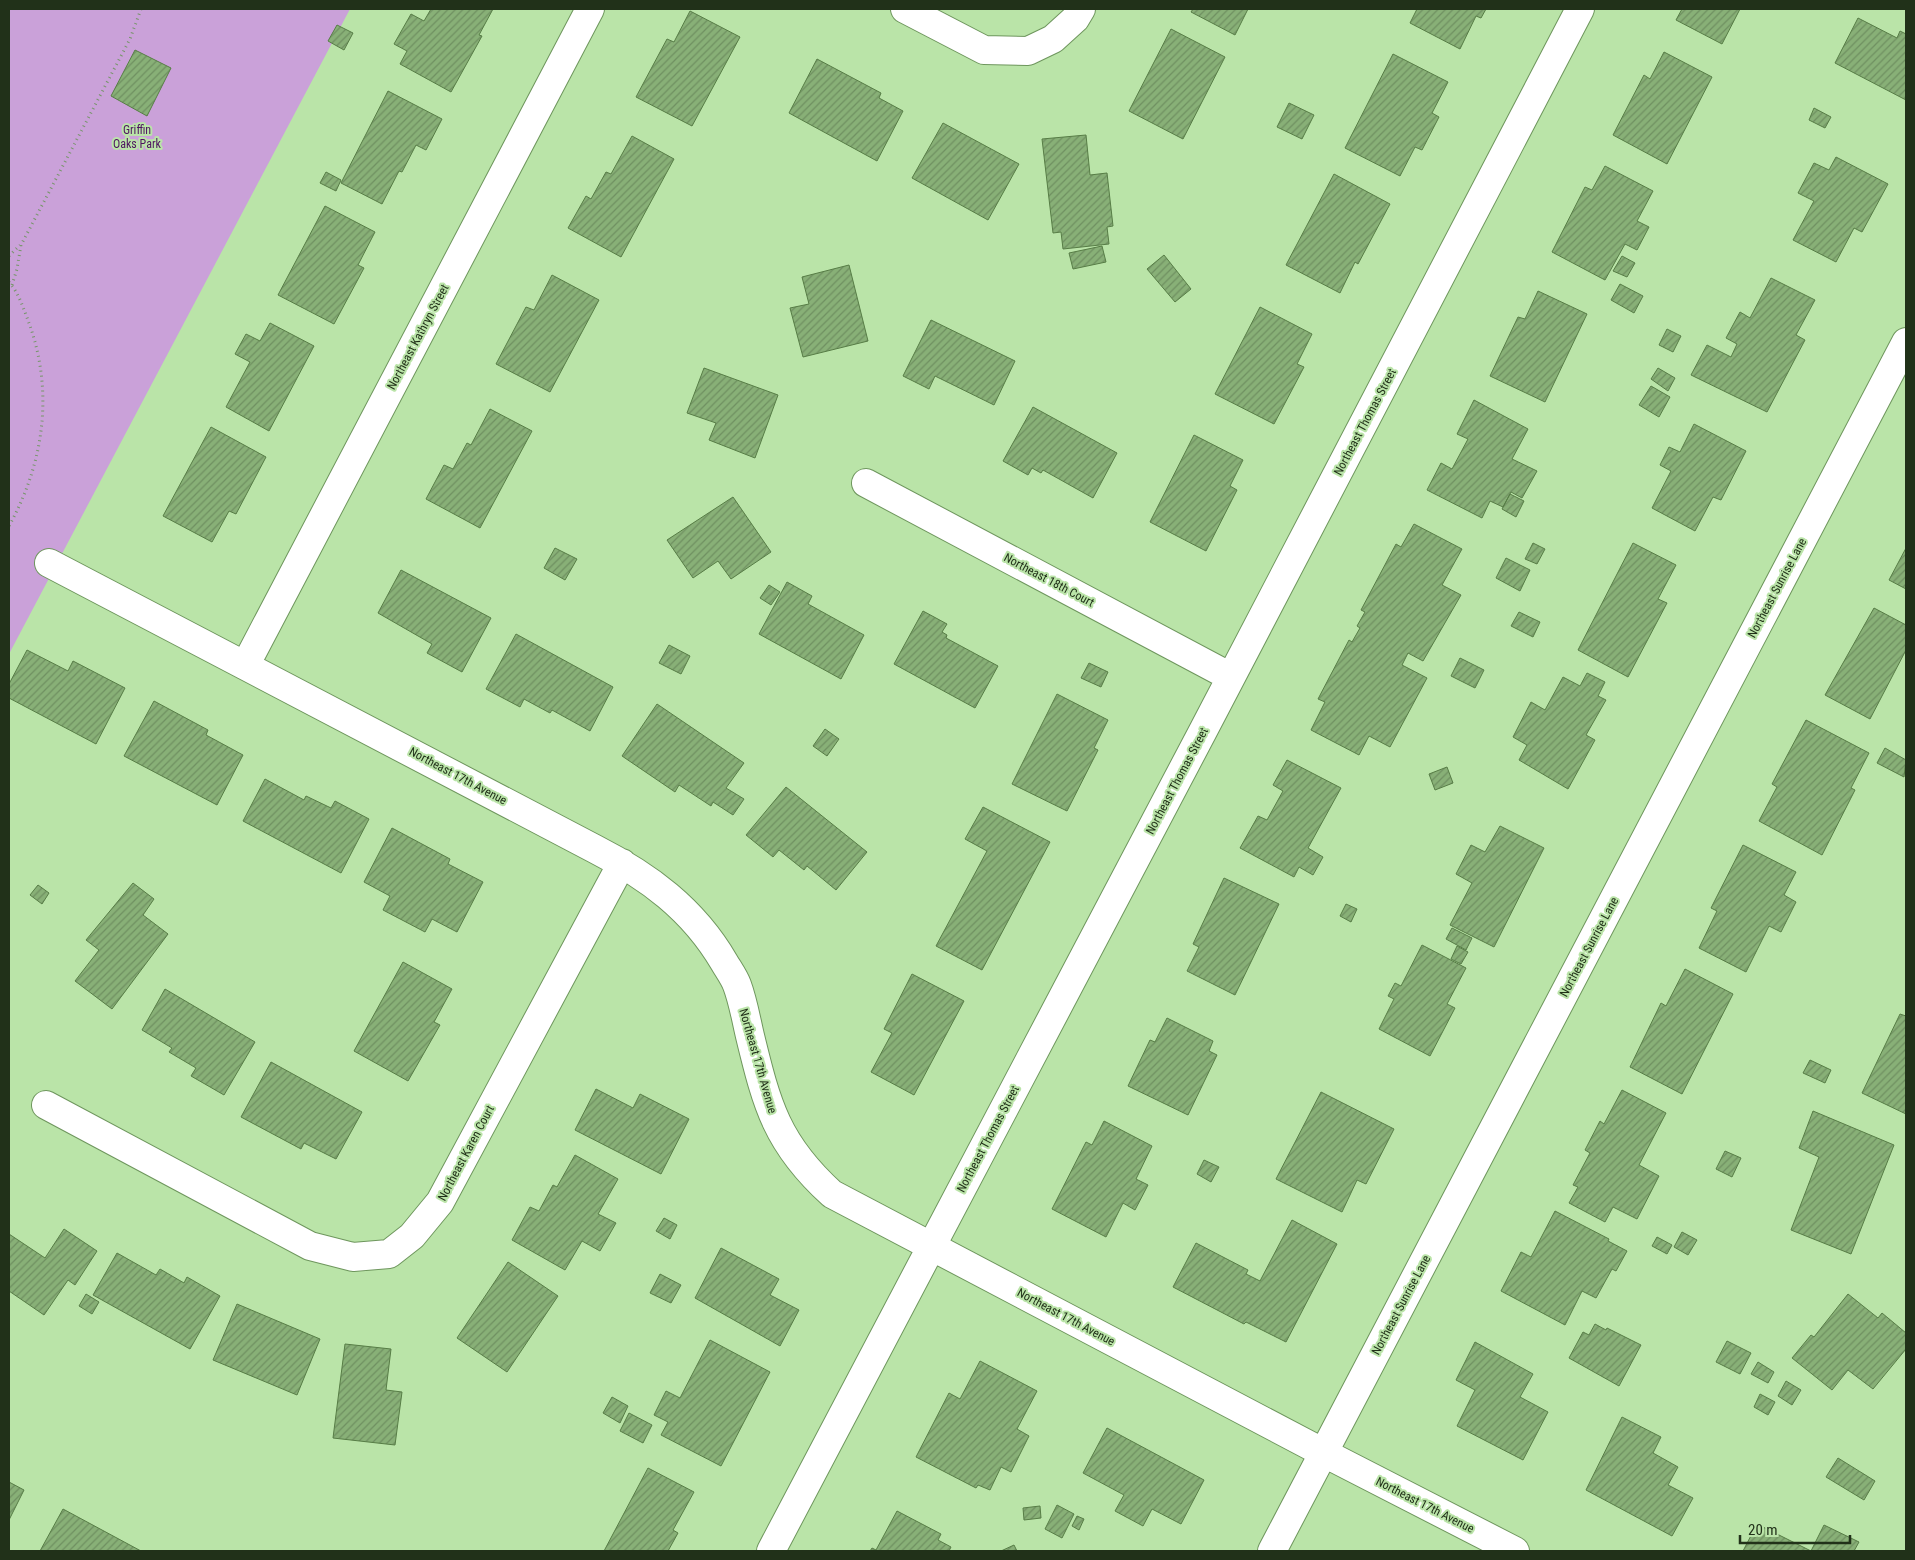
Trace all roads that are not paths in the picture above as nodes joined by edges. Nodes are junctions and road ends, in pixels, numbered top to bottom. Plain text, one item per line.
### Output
1 (590, 9) edge
2 (905, 9) edge
3 (1081, 9) edge
4 (1580, 9) edge
5 (1906, 342) edge
6 (866, 483) dead end
7 (49, 563) dead end
8 (246, 664) junction
9 (1231, 677) junction
10 (622, 863) junction
11 (46, 1105) dead end
12 (931, 1246) junction
13 (1324, 1453) junction
14 (770, 1551) edge
15 (1272, 1551) edge
16 (1514, 1551) edge

1 - 8 street, Northeast Kathryn Street
2 - 3 street
4 - 9 street, Northeast Thomas Street
5 - 13 street, Northeast Sunrise Lane
6 - 9 street, Northeast 18th Court
7 - 8 street, Northeast 17th Avenue
8 - 10 street, Northeast 17th Avenue
9 - 12 street, Northeast Thomas Street
10 - 11 street, Northeast Karen Court
10 - 12 street, Northeast 17th Avenue
12 - 13 street, Northeast 17th Avenue
12 - 14 street, Northeast Thomas Street
13 - 15 street, Northeast Sunrise Lane
13 - 16 street, Northeast 17th Avenue

